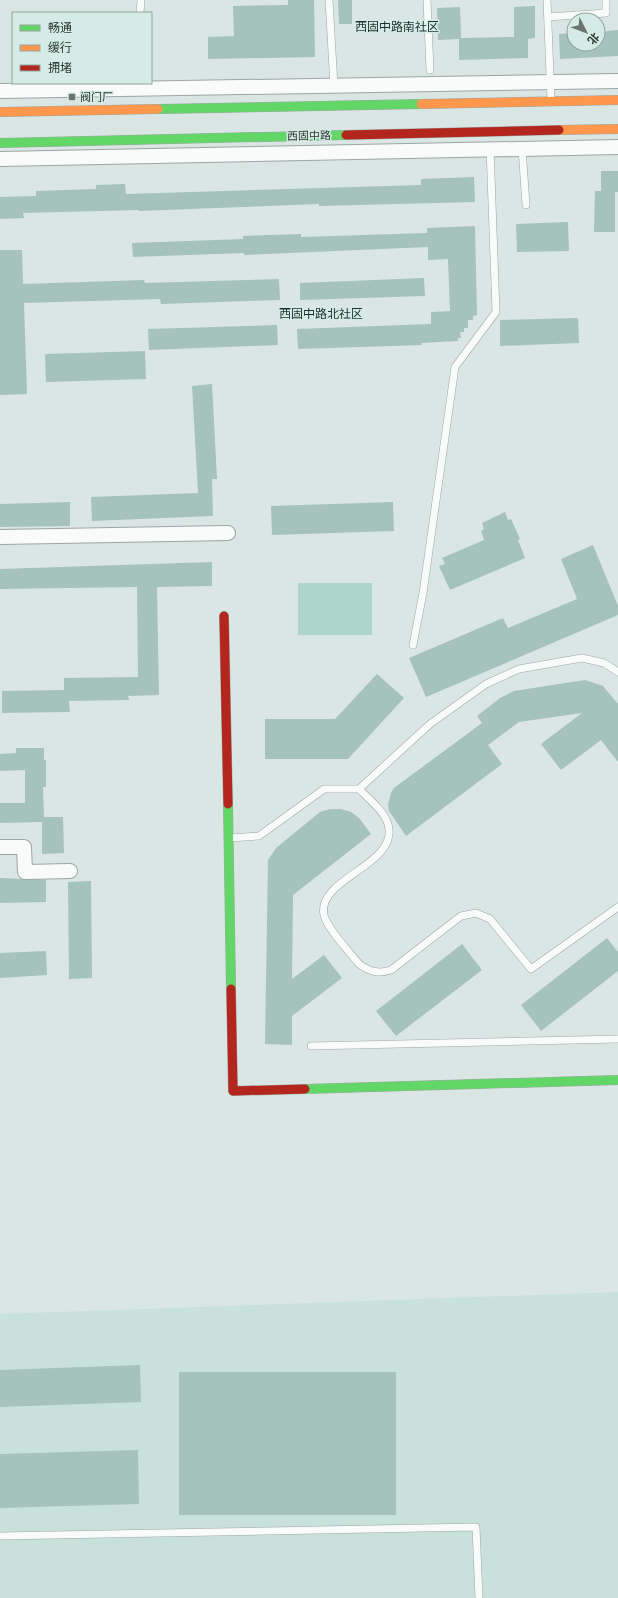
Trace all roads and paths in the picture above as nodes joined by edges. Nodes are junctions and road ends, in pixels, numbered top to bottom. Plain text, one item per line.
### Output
1 (141, 0) edge
2 (329, 0) edge
3 (427, 0) edge
4 (547, 0) edge
5 (606, 0) edge
6 (140, 12) edge
7 (548, 17) junction
8 (430, 70) dead end
9 (618, 81) edge
10 (550, 82) junction
11 (138, 86) edge
12 (334, 86) junction
13 (0, 91) edge
14 (618, 100) edge
15 (551, 105) junction
16 (0, 112) edge
17 (618, 129) edge
18 (579, 139) junction
19 (489, 140) junction
20 (0, 143) edge
21 (618, 147) edge
22 (522, 148) junction
23 (0, 159) edge
24 (526, 205) dead end
25 (228, 533) dead end
26 (0, 537) edge
27 (224, 616) dead end
28 (413, 645) dead end
29 (618, 672) edge
30 (359, 789) junction
31 (229, 838) junction
32 (0, 848) edge
33 (70, 872) dead end
34 (617, 910) edge
35 (618, 1039) edge
36 (311, 1046) dead end
37 (618, 1080) edge
38 (0, 1536) edge
39 (479, 1598) edge

1 - 6 lane
2 - 12 lane
3 - 8 lane
4 - 7 lane
5 - 7 lane
7 - 10 lane
9 - 10 street
10 - 12 street
10 - 15 lane
11 - 12 street
11 - 13 street
14 - 15 main road
15 - 16 main road
17 - 18 main road, 西固中路
18 - 19 main road, 西固中路
18 - 21 street
18 - 22 street
19 - 20 main road, 西固中路
19 - 22 street
19 - 23 street
19 - 28 lane
22 - 24 lane
25 - 26 street
27 - 31 main road
29 - 30 lane
30 - 31 lane
30 - 34 lane
31 - 37 main road
32 - 33 street
35 - 36 lane
38 - 39 lane

